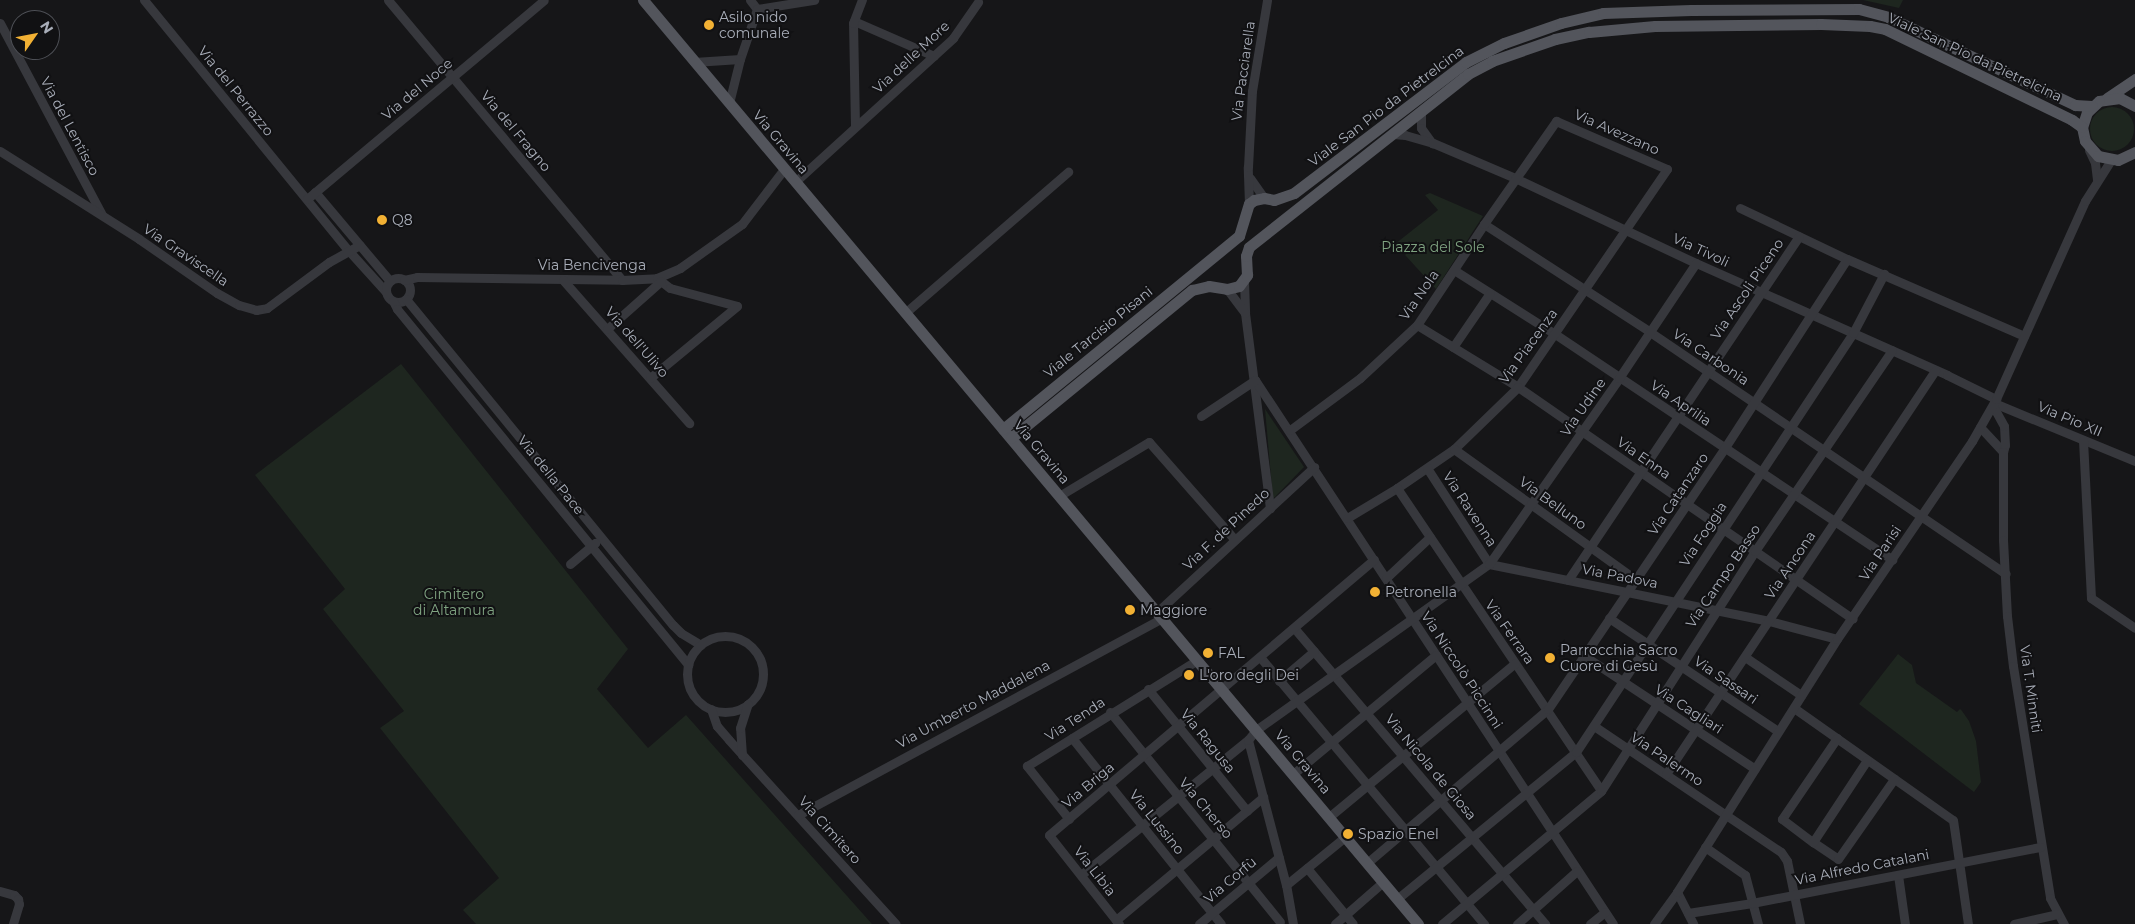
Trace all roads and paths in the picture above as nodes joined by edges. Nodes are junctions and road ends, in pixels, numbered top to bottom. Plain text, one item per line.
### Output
1 (144, 0) edge
2 (388, 0) edge
3 (544, 0) edge
4 (643, 0) edge
5 (750, 0) edge
6 (813, 0) edge
7 (862, 0) edge
8 (1267, 0) edge
9 (978, 2) dead end
10 (757, 9) junction
11 (854, 21) junction
12 (0, 23) edge
13 (934, 56) junction
14 (740, 59) junction
15 (694, 62) junction
16 (453, 77) junction
17 (2135, 78) edge
18 (2135, 84) edge
19 (2107, 98) junction
20 (729, 103) junction
21 (2133, 105) edge
22 (2092, 106) junction
23 (1421, 112) junction
24 (1556, 120) joint
25 (855, 126) junction
26 (2082, 128) junction
27 (1392, 134) junction
28 (1433, 144) junction
29 (2088, 147) junction
30 (0, 150) edge
31 (2135, 152) edge
32 (2110, 160) junction
33 (784, 169) junction
34 (1667, 169) joint
35 (1068, 172) dead end
36 (1248, 176) junction
37 (1516, 178) junction
38 (2097, 180) junction
39 (796, 182) junction
40 (315, 192) junction
41 (307, 199) junction
42 (1269, 199) junction
43 (1249, 204) junction
44 (1740, 208) dead end
45 (102, 216) junction
46 (1281, 222) junction
47 (1484, 224) junction
48 (1626, 230) junction
49 (1799, 236) junction
50 (360, 245) junction
51 (349, 251) junction
52 (1212, 259) junction
53 (1847, 259) junction
54 (1696, 262) junction
55 (1454, 270) junction
56 (1884, 274) junction
57 (564, 280) junction
58 (622, 280) junction
59 (659, 280) junction
60 (390, 281) junction
61 (1244, 281) junction
62 (407, 283) junction
63 (1222, 288) junction
64 (1584, 289) junction
65 (386, 292) junction
66 (1490, 292) junction
67 (1761, 292) junction
68 (406, 298) junction
69 (394, 301) junction
70 (905, 313) junction
71 (1245, 313) junction
72 (1813, 315) junction
73 (1417, 325) junction
74 (607, 329) junction
75 (1650, 332) junction
76 (1853, 333) junction
77 (1555, 334) junction
78 (2024, 336) junction
79 (1453, 347) junction
80 (1892, 350) junction
81 (1935, 370) junction
82 (1708, 372) junction
83 (650, 378) junction
84 (1619, 378) junction
85 (1255, 380) junction
86 (1518, 387) junction
87 (1994, 402) junction
88 (1755, 404) junction
89 (1201, 416) dead end
90 (1678, 418) junction
91 (689, 423) dead end
92 (1980, 427) junction
93 (1790, 428) junction
94 (1290, 430) junction
95 (1582, 432) junction
96 (1007, 434) junction
97 (2083, 440) junction
98 (1454, 449) junction
99 (1724, 449) junction
100 (1824, 451) junction
101 (2003, 452) junction
102 (2135, 461) edge
103 (1314, 467) junction
104 (1427, 468) junction
105 (1640, 472) junction
106 (1759, 473) junction
107 (1864, 478) junction
108 (1397, 488) junction
109 (1060, 496) junction
110 (1794, 496) junction
111 (1687, 504) junction
112 (1531, 505) junction
113 (1270, 508) junction
114 (1921, 517) junction
115 (1347, 518) junction
116 (1834, 522) junction
117 (1723, 529) junction
118 (1430, 537) junction
119 (600, 538) junction
120 (1235, 540) junction
121 (591, 546) junction
122 (1590, 547) junction
123 (1755, 551) junction
124 (1374, 559) junction
125 (1892, 560) junction
126 (570, 564) dead end
127 (1489, 564) junction
128 (2006, 574) junction
129 (1386, 578) junction
130 (1635, 579) junction
131 (1568, 580) junction
132 (1796, 580) junction
133 (1460, 583) junction
134 (1627, 591) junction
135 (1675, 601) junction
136 (1717, 610) junction
137 (1159, 615) junction
138 (1411, 618) junction
139 (1609, 618) junction
140 (1853, 619) junction
141 (1769, 621) junction
142 (2135, 628) edge
143 (1294, 629) junction
144 (1837, 639) junction
145 (1647, 643) junction
146 (700, 645) junction
147 (1314, 651) junction
148 (1436, 655) junction
149 (1583, 656) junction
150 (1260, 657) junction
151 (1744, 657) junction
152 (1197, 660) junction
153 (1515, 663) junction
154 (688, 665) junction
155 (1681, 666) junction
156 (1334, 674) junction
157 (1280, 681) junction
158 (1622, 681) junction
159 (1148, 689) junction
160 (1222, 689) junction
161 (1721, 693) junction
162 (1801, 695) junction
163 (1296, 701) junction
164 (1467, 701) junction
165 (748, 704) junction
166 (1656, 704) junction
167 (1794, 708) junction
168 (711, 709) junction
169 (1548, 709) junction
170 (1110, 712) junction
171 (1367, 713) junction
172 (1178, 726) junction
173 (1594, 726) junction
174 (1256, 730) junction
175 (1696, 730) junction
176 (1778, 731) junction
177 (1072, 738) junction
178 (1837, 738) junction
179 (1248, 740) junction
180 (1331, 742) junction
181 (1627, 748) junction
182 (1499, 752) junction
183 (1576, 752) junction
184 (742, 755) junction
185 (1144, 755) junction
186 (1403, 756) junction
187 (1867, 760) junction
188 (1213, 769) junction
189 (1755, 769) junction
190 (1293, 774) junction
191 (1666, 774) junction
192 (1894, 779) junction
193 (1109, 784) junction
194 (1368, 786) junction
195 (1600, 791) junction
196 (1526, 792) junction
197 (1178, 796) junction
198 (1263, 797) junction
199 (1441, 802) junction
200 (1247, 811) junction
201 (1726, 814) junction
202 (798, 815) junction
203 (1329, 817) junction
204 (1069, 819) junction
205 (1142, 826) junction
206 (1406, 831) junction
207 (1551, 832) junction
208 (1048, 835) joint
209 (1345, 837) junction
210 (1471, 837) junction
211 (1213, 838) junction
212 (1813, 842) junction
213 (1705, 847) junction
214 (2041, 847) junction
215 (1279, 857) junction
216 (1958, 862) junction
217 (1367, 863) junction
218 (1435, 867) junction
219 (1177, 868) junction
220 (1307, 868) junction
221 (1577, 871) junction
222 (1503, 873) junction
223 (1081, 875) junction
224 (1898, 875) junction
225 (1248, 880) junction
226 (1383, 882) junction
227 (1286, 885) junction
228 (0, 891) edge
229 (1677, 892) junction
230 (1793, 894) junction
231 (1397, 899) junction
232 (1752, 903) junction
233 (1466, 904) junction
234 (1533, 910) junction
235 (1212, 912) junction
236 (1605, 912) junction
237 (1292, 913) junction
238 (1688, 913) junction
239 (2057, 914) junction
240 (1346, 915) junction
241 (1118, 922) edge
242 (1279, 923) edge
243 (13, 924) edge
244 (896, 924) edge
245 (1198, 924) edge
246 (1221, 924) edge
247 (1293, 924) edge
248 (1335, 924) edge
249 (1353, 924) edge
250 (1418, 924) edge
251 (1442, 924) edge
252 (1484, 924) edge
253 (1517, 924) edge
254 (1545, 924) edge
255 (1590, 924) edge
256 (1613, 924) edge
257 (1654, 924) edge
258 (1693, 924) edge
259 (1758, 924) edge
260 (1800, 924) edge
261 (1905, 924) edge
262 (1968, 924) edge
263 (2014, 924) edge
264 (2064, 924) edge

1 - 41 street, Via del Perrazzo
2 - 16 street, Via del Fragno
3 - 16 street, Via del Noce
4 - 15 main road, Via Gravina
5 - 10 street
6 - 10 street
7 - 11 street
8 - 36 street, Via Pacciarella
9 - 13 street, Via delle More
10 - 14 street
11 - 13 street
11 - 25 street
12 - 45 street, Via del Lentisco
13 - 25 street, Via delle More
14 - 15 street
14 - 20 street
15 - 20 main road, Via Gravina
16 - 40 street, Via del Noce
16 - 58 street, Via del Fragno
17 - 19 main road
18 - 21 main road
19 - 21 main road
19 - 22 main road
20 - 33 main road, Via Gravina
22 - 26 main road
22 - 42 main road, Viale San Pio da Pietrelcina
23 - 26 main road, Viale San Pio da Pietrelcina
23 - 27 main road, Viale San Pio da Pietrelcina
23 - 28 street
24 - 34 street, Via Avezzano
24 - 37 street, Via Nola
25 - 39 street, Via delle More
26 - 29 main road
27 - 28 street, Via Tivoli
27 - 46 main road, Viale San Pio da Pietrelcina
28 - 37 street, Via Tivoli
29 - 32 main road
29 - 38 street
30 - 45 street, Via Graviscella
31 - 32 main road
32 - 38 street, Via Parisi
33 - 39 main road, Via Gravina
33 - 59 street, Via Bencivenga
34 - 48 street, Via Piacenza
35 - 70 street
36 - 42 street
36 - 43 street, Via Pacciarella
37 - 47 street, Via Nola
37 - 48 street, Via Tivoli
38 - 78 street, Via Parisi
39 - 70 main road, Via Gravina
40 - 41 street, Via del Noce
40 - 50 street
41 - 51 street
42 - 43 main road, Viale San Pio da Pietrelcina
42 - 46 main road
43 - 52 main road, Viale Tarcisio Pisani
44 - 49 street
45 - 51 street, Via Graviscella
46 - 61 main road, Viale San Pio da Pietrelcina
47 - 55 street, Via Nola
47 - 64 street, Via Carbonia
48 - 54 street, Via Tivoli
48 - 64 street, Via Piacenza
49 - 53 street
49 - 67 street, Via Ascoli Piceno
50 - 51 street, Via Graviscella
50 - 60 street
51 - 65 street
52 - 63 main road
52 - 96 main road, Viale Tarcisio Pisani
53 - 56 street
53 - 72 street, Via Catanzaro
54 - 67 street, Via Tivoli
54 - 75 street, Via Udine
55 - 66 street, Via Aprilia
55 - 73 street, Via Nola
56 - 76 street, Via Foggia
56 - 78 street
57 - 58 street, Via Bencivenga
57 - 62 street, Via Bencivenga
57 - 74 street, Via dell'Ulivo
58 - 59 street, Via Bencivenga
59 - 74 street
59 - 83 street
60 - 62 street
60 - 65 street
61 - 63 main road, Viale Tarcisio Pisani
61 - 71 street
62 - 68 street
63 - 71 street
63 - 96 main road, Viale Tarcisio Pisani
64 - 75 street, Via Carbonia
64 - 77 street, Via Piacenza
65 - 69 street
66 - 77 street, Via Aprilia
66 - 79 street
67 - 72 street, Via Tivoli
67 - 82 street, Via Ascoli Piceno
68 - 69 street
68 - 119 street, Via della Pace
69 - 121 street, Via della Pace
70 - 96 main road, Via Gravina
71 - 85 street
72 - 76 street, Via Tivoli
72 - 88 street, Via Catanzaro
73 - 79 street, Via Enna
73 - 94 street, Via Nola
74 - 83 street, Via dell'Ulivo
75 - 82 street, Via Carbonia
75 - 84 street, Via Udine
76 - 80 street, Via Tivoli
76 - 93 street, Via Foggia
77 - 84 street, Via Aprilia
77 - 86 street, Via Piacenza
78 - 87 street, Via Parisi
79 - 86 street, Via Enna
80 - 81 street, Via Tivoli
80 - 100 street, Via Campo Basso
81 - 87 street, Via Tivoli
81 - 107 street, Via Ancona
82 - 88 street, Via Carbonia
82 - 90 street, Via Ascoli Piceno
83 - 91 street, Via dell'Ulivo
84 - 90 street, Via Aprilia
84 - 95 street, Via Udine
85 - 89 street
85 - 94 street, Via Niccolò Piccinni
85 - 113 street
86 - 95 street, Via Enna
86 - 98 street, Via Piacenza
87 - 92 street, Via Parisi
87 - 97 street, Via Pio XII
87 - 101 street, Via T. Minniti
88 - 93 street, Via Carbonia
88 - 99 street, Via Catanzaro
90 - 99 street, Via Aprilia
90 - 105 street, Via Ascoli Piceno
92 - 101 street
92 - 114 street, Via Parisi
93 - 100 street, Via Carbonia
93 - 106 street, Via Foggia
94 - 103 street, Via Niccolò Piccinni
95 - 105 street, Via Enna
95 - 112 street, Via Udine
96 - 109 main road, Via Gravina
97 - 102 street, Via Pio XII
97 - 142 street
98 - 104 street, Via Piacenza
98 - 112 street, Via Belluno
99 - 106 street, Via Aprilia
99 - 111 street, Via Catanzaro
100 - 107 street, Via Carbonia
100 - 110 street, Via Campo Basso
101 - 128 street, Via T. Minniti
103 - 113 street, Via F. de Pinedo
103 - 115 street, Via Niccolò Piccinni
104 - 108 street, Via Piacenza
104 - 127 street, Via Ravenna
105 - 111 street, Via Enna
105 - 122 street, Via Ascoli Piceno
106 - 110 street, Via Aprilia
106 - 117 street, Via Foggia
107 - 114 street, Via Carbonia
107 - 116 street, Via Ancona
108 - 115 street, Via Piacenza
108 - 118 street, Via Ferrara
109 - 120 street
109 - 137 main road, Via Gravina
110 - 116 street, Via Aprilia
110 - 123 street, Via Campo Basso
111 - 117 street, Via Enna
111 - 130 street, Via Catanzaro
112 - 122 street, Via Belluno
112 - 127 street, Via Udine
113 - 120 street, Via F. de Pinedo
114 - 125 street, Via Parisi
114 - 128 street, Via Carbonia
115 - 124 street, Via Niccolò Piccinni
116 - 125 street, Via Aprilia
116 - 132 street, Via Ancona
117 - 123 street, Via Enna
117 - 135 street, Via Foggia
118 - 129 street
118 - 133 street, Via Ferrara
119 - 121 street
119 - 146 street, Via della Pace
120 - 137 street, Via F. de Pinedo
121 - 126 street
121 - 154 street, Via della Pace
122 - 130 street, Via Belluno
122 - 131 street, Via Ascoli Piceno
123 - 132 street, Via Enna
123 - 136 street, Via Campo Basso
124 - 129 street, Via Niccolò Piccinni
124 - 143 street, Via Briga
125 - 140 street, Via Parisi
127 - 131 street, Via Padova
127 - 133 street
128 - 214 street, Via T. Minniti
129 - 138 street, Via Niccolò Piccinni
130 - 134 street, Via Catanzaro
131 - 134 street, Via Padova
132 - 140 street, Via Enna
132 - 141 street, Via Ancona
133 - 138 street
133 - 153 street, Via Ferrara
134 - 135 street, Via Padova
134 - 139 street, Via Catanzaro
135 - 136 street, Via Padova
135 - 145 street, Via Foggia
136 - 141 street, Via Padova
136 - 155 street, Via Campo Basso
137 - 152 main road, Via Gravina
137 - 202 street, Via Umberto Maddalena
138 - 148 street, Via Niccolò Piccinni
138 - 156 street
139 - 145 street, Via Sassari
139 - 149 street, Via Catanzaro
140 - 144 street, Via Parisi
141 - 144 street, Via Padova
141 - 151 street, Via Ancona
143 - 147 street, Via Nicola de Giosa
143 - 150 street, Via Briga
144 - 162 street, Via Parisi
145 - 155 street, Via Sassari
145 - 158 street, Via Foggia
146 - 154 street
146 - 165 street
147 - 156 street, Via Nicola de Giosa
147 - 157 street
148 - 164 street, Via Niccolò Piccinni
148 - 171 street
149 - 158 street, Via Cagliari
149 - 169 street, Via Catanzaro
150 - 157 street
150 - 160 street, Via Briga
151 - 161 street, Via Ancona
151 - 162 street
152 - 159 street, Via Tenda
152 - 160 main road, Via Gravina
153 - 164 street
153 - 169 street, Via Ferrara
154 - 168 street
155 - 161 street, Via Sassari
155 - 166 street, Via Campo Basso
156 - 163 street
156 - 171 street, Via Nicola de Giosa
157 - 163 street
158 - 166 street, Via Cagliari
158 - 173 street, Via Foggia
159 - 170 street, Via Tenda
159 - 172 street, Via Ragusa
160 - 172 street, Via Briga
160 - 174 main road, Via Gravina
161 - 175 street, Via Ancona
161 - 176 street, Via Sassari
162 - 167 street, Via Parisi
163 - 174 street
163 - 180 street
164 - 182 street, Via Niccolò Piccinni
164 - 186 street
165 - 168 street
165 - 184 street
166 - 175 street, Via Cagliari
166 - 181 street, Via Campo Basso
167 - 176 street, Via Parisi
167 - 178 street
168 - 184 street, Via Cimitero
169 - 182 street, Via Catanzaro
169 - 183 street, Via Ferrara
170 - 177 street, Via Tenda
170 - 185 street, Via Cherso
171 - 180 street
171 - 186 street, Via Nicola de Giosa
172 - 185 street, Via Briga
172 - 188 street, Via Ragusa
173 - 181 street, Via Palermo
173 - 183 street, Via Foggia
174 - 179 street
174 - 190 main road, Via Gravina
175 - 189 street, Via Cagliari
175 - 191 street, Via Ancona
176 - 189 street, Via Parisi
177 - 193 street, Via Lussino
177 - 204 street, Via Tenda
178 - 187 street
178 - 212 street
179 - 188 street
179 - 198 street
180 - 190 street
180 - 194 street
181 - 191 street, Via Palermo
181 - 195 street, Via Campo Basso
182 - 196 street, Via Niccolò Piccinni
182 - 199 street, Via Catanzaro
183 - 195 street, Via Ferrara
183 - 196 street, Via Foggia
184 - 202 street, Via Cimitero
185 - 193 street, Via Briga
185 - 197 street, Via Cherso
186 - 194 street
186 - 199 street, Via Nicola de Giosa
187 - 192 street
187 - 212 street
188 - 197 street
188 - 200 street, Via Ragusa
189 - 201 street, Via Parisi
190 - 203 main road, Via Gravina
191 - 201 street, Via Palermo
192 - 212 street
192 - 216 street
193 - 204 street, Via Briga
193 - 205 street, Via Lussino
194 - 203 street
194 - 206 street
195 - 207 street, Via Campo Basso
196 - 207 street, Via Niccolò Piccinni
196 - 210 street, Via Foggia
197 - 205 street
197 - 211 street, Via Cherso
198 - 200 street
198 - 215 street
199 - 206 street, Via Catanzaro
199 - 210 street, Via Nicola de Giosa
200 - 211 street
201 - 213 street, Via Parisi
201 - 230 street, Via Palermo
202 - 244 street, Via Cimitero
203 - 209 main road, Via Gravina
204 - 208 street, Via Briga
205 - 219 street, Via Lussino
205 - 223 street
206 - 217 street, Via Catanzaro
206 - 218 street
207 - 221 street, Via Niccolò Piccinni
207 - 222 street, Via Campo Basso
208 - 223 street, Via Libia
209 - 217 main road, Via Gravina
209 - 220 street
210 - 218 street, Via Foggia
210 - 222 street, Via Nicola de Giosa
211 - 219 street
211 - 225 street, Via Cherso
213 - 229 street, Via Parisi
213 - 232 street
214 - 216 street, Via Alfredo Catalani
214 - 239 street, Via T. Minniti
215 - 225 street, Via Corfù
215 - 227 street
216 - 224 street, Via Alfredo Catalani
216 - 262 street
217 - 226 main road, Via Gravina
218 - 231 street, Via Foggia
218 - 233 street
219 - 235 street, Via Lussino
219 - 241 street
220 - 227 street
220 - 240 street
221 - 234 street
221 - 236 street, Via Niccolò Piccinni
222 - 233 street, Via Campo Basso
222 - 234 street, Via Nicola de Giosa
223 - 241 street, Via Libia
224 - 230 street, Via Alfredo Catalani
224 - 261 street
225 - 235 street, Via Corfù
225 - 242 street, Via Cherso
226 - 231 main road, Via Gravina
226 - 240 street
227 - 237 street
228 - 243 street
229 - 238 street
229 - 257 street, Via Parisi
230 - 232 street, Via Alfredo Catalani
230 - 260 street, Via Palermo
231 - 250 main road, Via Gravina
232 - 238 street, Via Alfredo Catalani
232 - 259 street
233 - 251 street, Via Campo Basso
233 - 252 street
234 - 253 street
234 - 254 street, Via Nicola de Giosa
235 - 245 street, Via Corfù
235 - 246 street, Via Lussino
236 - 255 street
236 - 256 street, Via Niccolò Piccinni
237 - 242 street
237 - 247 street
238 - 258 street
239 - 263 street
239 - 264 street, Via T. Minniti
240 - 248 street
240 - 249 street

